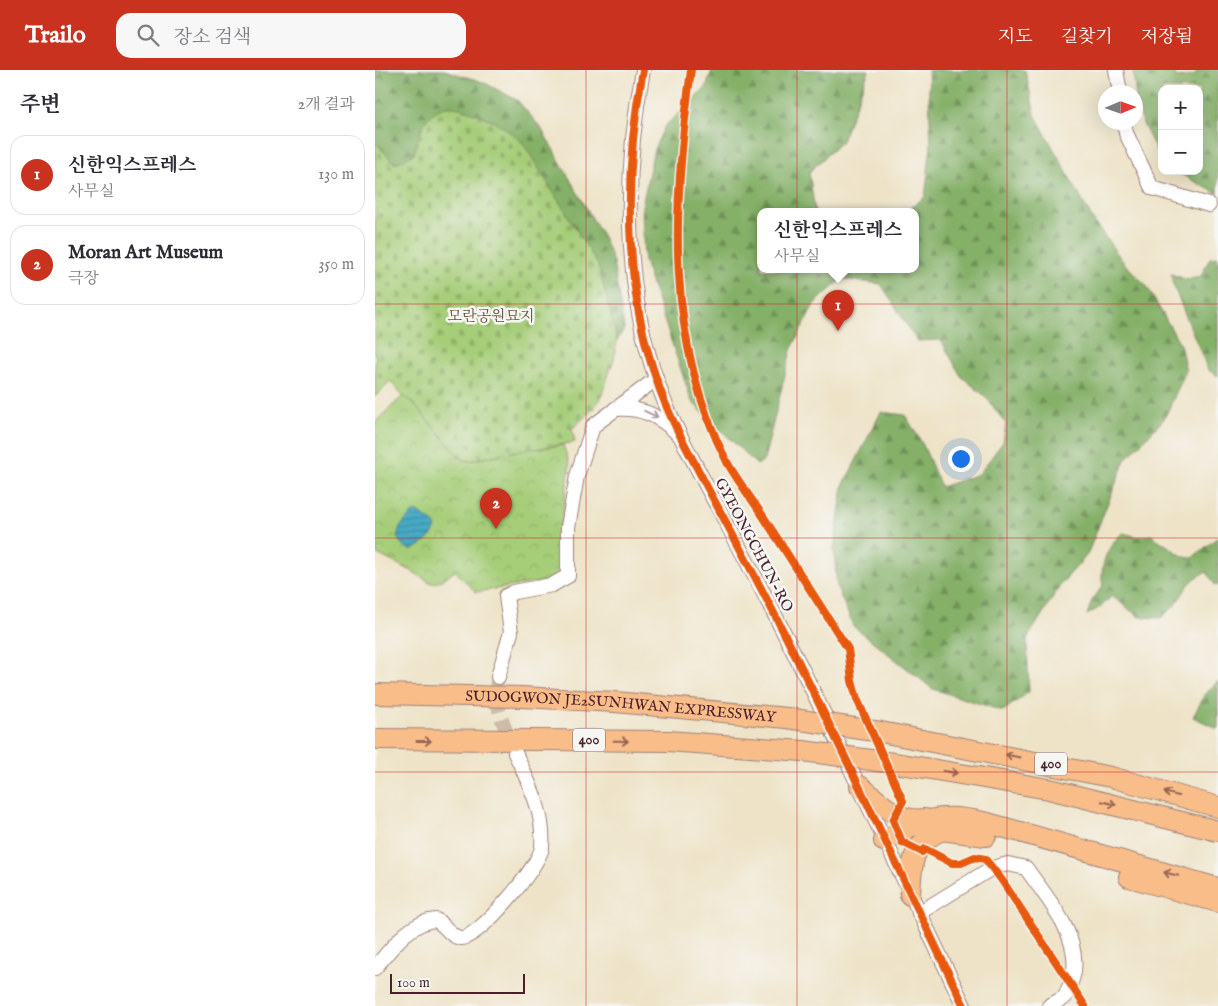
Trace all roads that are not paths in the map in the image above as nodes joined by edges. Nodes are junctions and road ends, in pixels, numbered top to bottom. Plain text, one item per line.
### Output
1 (643, 70) edge
2 (1116, 70) edge
3 (1119, 85) edge
4 (1125, 130) edge
5 (1209, 205) dead end
6 (656, 379) junction
7 (615, 409) junction
8 (681, 436) junction
9 (498, 677) tunnel mouth
10 (375, 694) edge
11 (375, 739) edge
12 (515, 753) tunnel mouth
13 (860, 786) junction
14 (1218, 807) edge
15 (1140, 811) junction
16 (942, 823) junction
17 (1218, 831) edge
18 (891, 838) junction
19 (1218, 841) edge
20 (1218, 888) edge
21 (911, 895) junction
22 (1218, 902) edge
23 (919, 913) junction
24 (375, 968) edge
25 (964, 1006) edge
26 (1049, 1006) edge

1 - 6 street, GYEONGCHUN-RO
2 - 3 street
4 - 5 street
6 - 7 street
6 - 8 street, GYEONGCHUN-RO
7 -> 8 street
7 - 9 street
8 - 13 street, GYEONGCHUN-RO
14 -> 10 highway, SUDOGWON JE2SUNHWAN EXPRESSWAY / 400, bridge
11 -> 15 highway, SUDOGWON JE2SUNHWAN EXPRESSWAY / 400, bridge
12 - 24 street
13 - 16 highway
13 - 18 street, GYEONGCHUN-RO
15 - 17 highway, SUDOGWON JE2SUNHWAN EXPRESSWAY / 400
15 - 19 highway
16 - 18 highway
20 -> 16 highway
16 - 21 highway
16 - 22 highway
18 - 21 street, GYEONGCHUN-RO
21 - 23 street, GYEONGCHUN-RO
23 - 25 street, GYEONGCHUN-RO
23 - 26 street

